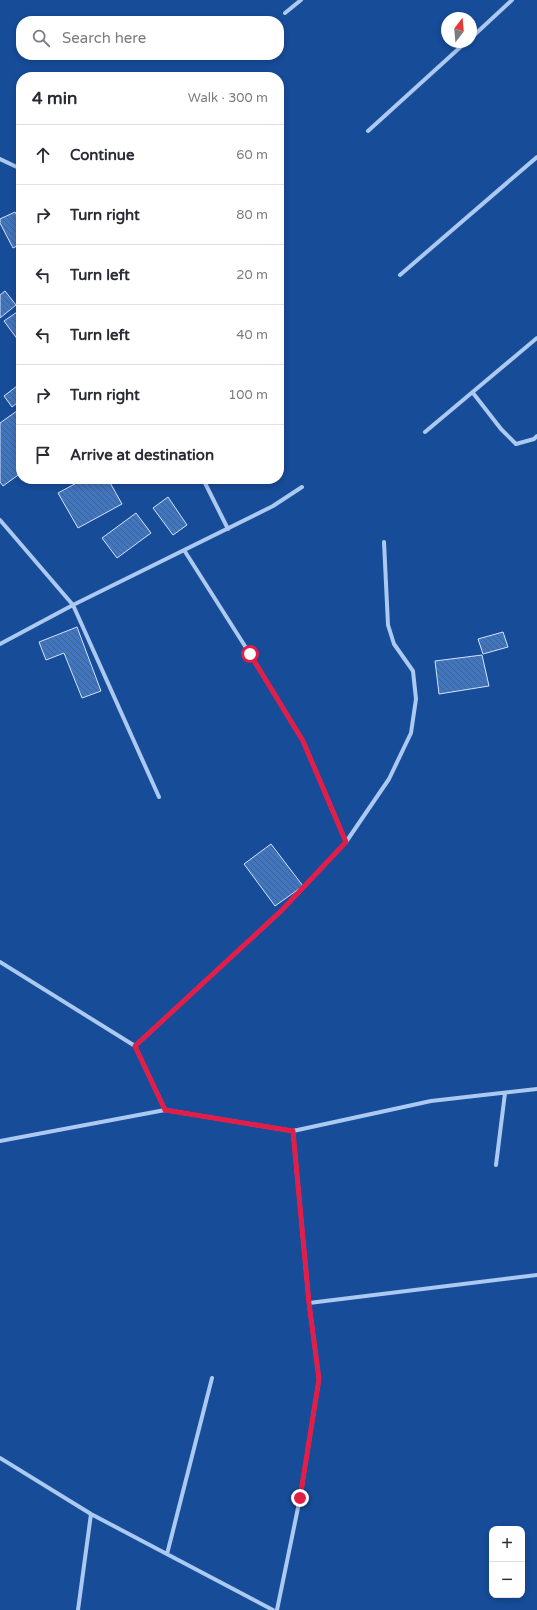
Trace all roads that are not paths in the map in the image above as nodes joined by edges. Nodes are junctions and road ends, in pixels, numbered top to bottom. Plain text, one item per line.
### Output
1 (300, 0) edge
2 (512, 0) edge
3 (285, 14) dead end
4 (477, 32) edge
5 (459, 48) edge
6 (368, 132) dead end
7 (537, 157) edge
8 (0, 159) edge
9 (16, 167) edge
10 (400, 275) dead end
11 (537, 338) edge
12 (472, 393) junction
13 (425, 432) dead end
14 (537, 436) edge
15 (206, 484) edge
16 (302, 487) dead end
17 (0, 520) edge
18 (228, 529) junction
19 (384, 542) dead end
20 (184, 550) junction
21 (73, 605) junction
22 (0, 644) edge
23 (159, 797) dead end
24 (346, 842) junction
25 (0, 962) edge
26 (135, 1046) junction
27 (537, 1089) edge
28 (505, 1093) junction
29 (165, 1110) junction
30 (293, 1131) junction
31 (0, 1141) edge
32 (496, 1165) dead end
33 (537, 1275) edge
34 (309, 1303) junction
35 (212, 1378) dead end
36 (0, 1458) edge
37 (91, 1514) junction
38 (167, 1554) junction
39 (78, 1610) edge
40 (273, 1610) edge
41 (277, 1610) edge

1 - 3 street
2 - 4 street
5 - 6 street
7 - 10 street
8 - 9 street
11 - 12 street
12 - 13 street
12 - 14 street
15 - 18 street
16 - 18 street
17 - 21 street
18 - 20 street
19 - 24 street
20 - 21 street
20 - 24 street
21 - 22 street
21 - 23 street
24 - 26 street
25 - 26 street
26 - 29 street
27 - 28 street
28 - 30 street
28 - 32 street
29 - 30 street
29 - 31 street
30 - 34 street
33 - 34 street
34 - 41 street
35 - 38 street
36 - 37 street
37 - 38 street
37 - 39 street
38 - 40 street

